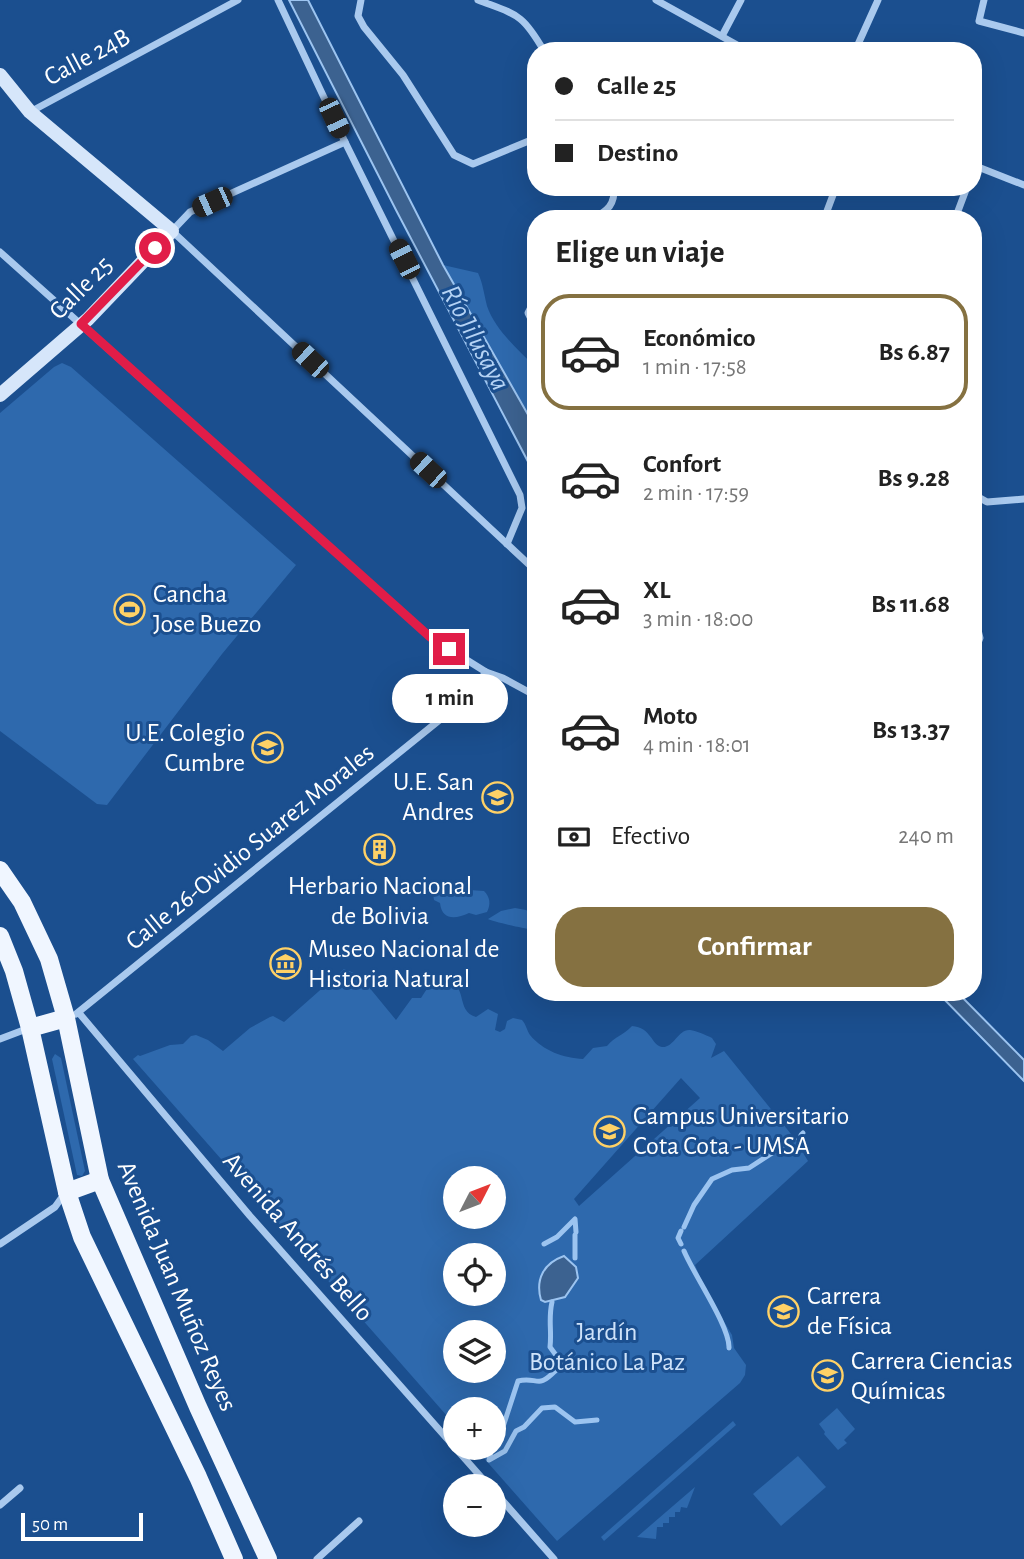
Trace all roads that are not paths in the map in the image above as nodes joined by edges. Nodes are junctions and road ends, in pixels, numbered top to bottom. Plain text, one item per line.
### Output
1 (238, 0) edge
2 (278, 0) edge
3 (361, 0) edge
4 (478, 0) edge
5 (656, 0) edge
6 (741, 0) edge
7 (878, 0) edge
8 (984, 0) edge
9 (1024, 33) edge
10 (722, 36) junction
11 (539, 42) edge
12 (732, 42) edge
13 (859, 42) edge
14 (0, 75) edge
15 (30, 112) junction
16 (345, 142) junction
17 (527, 142) edge
18 (982, 170) edge
19 (1024, 185) edge
20 (172, 231) junction
21 (0, 252) edge
22 (81, 324) junction
23 (0, 395) edge
24 (982, 499) edge
25 (1024, 499) edge
26 (507, 544) junction
27 (527, 563) edge
28 (486, 672) junction
29 (527, 691) edge
30 (0, 870) edge
31 (0, 936) edge
32 (72, 1016) junction
33 (30, 1028) junction
34 (0, 1039) edge
35 (100, 1180) junction
36 (66, 1192) junction
37 (0, 1244) edge
38 (478, 1474) edge
39 (20, 1488) dead end
40 (0, 1504) edge
41 (506, 1505) edge
42 (359, 1521) dead end
43 (234, 1559) edge
44 (268, 1559) edge
45 (317, 1559) edge
46 (554, 1559) edge

1 - 15 street, Calle 24B
2 - 16 street
3 - 17 street
4 - 11 street
5 - 10 street
6 - 10 street
7 - 13 street
8 - 9 street
10 - 12 street
14 - 15 street
15 - 20 street
16 - 20 street, Calle 25
16 - 26 street
18 - 19 street
20 - 22 street, Calle 25
20 - 26 street
21 - 22 street
22 - 23 street, Calle 25
22 - 28 street
24 - 25 street
26 - 27 street
28 - 29 street
28 - 32 street, Calle 26-Ovidio Suarez Morales
30 - 32 main road, Avenida Juan Muñoz Reyes
31 - 33 main road
32 - 33 main road
32 - 35 main road, Avenida Juan Muñoz Reyes
32 - 38 street, Avenida Andrés Bello
33 - 34 street
33 - 36 main road
35 - 36 main road
35 - 44 main road, Avenida Juan Muñoz Reyes
36 - 37 street
36 - 43 main road
39 - 40 street
41 - 46 street
42 - 45 street

